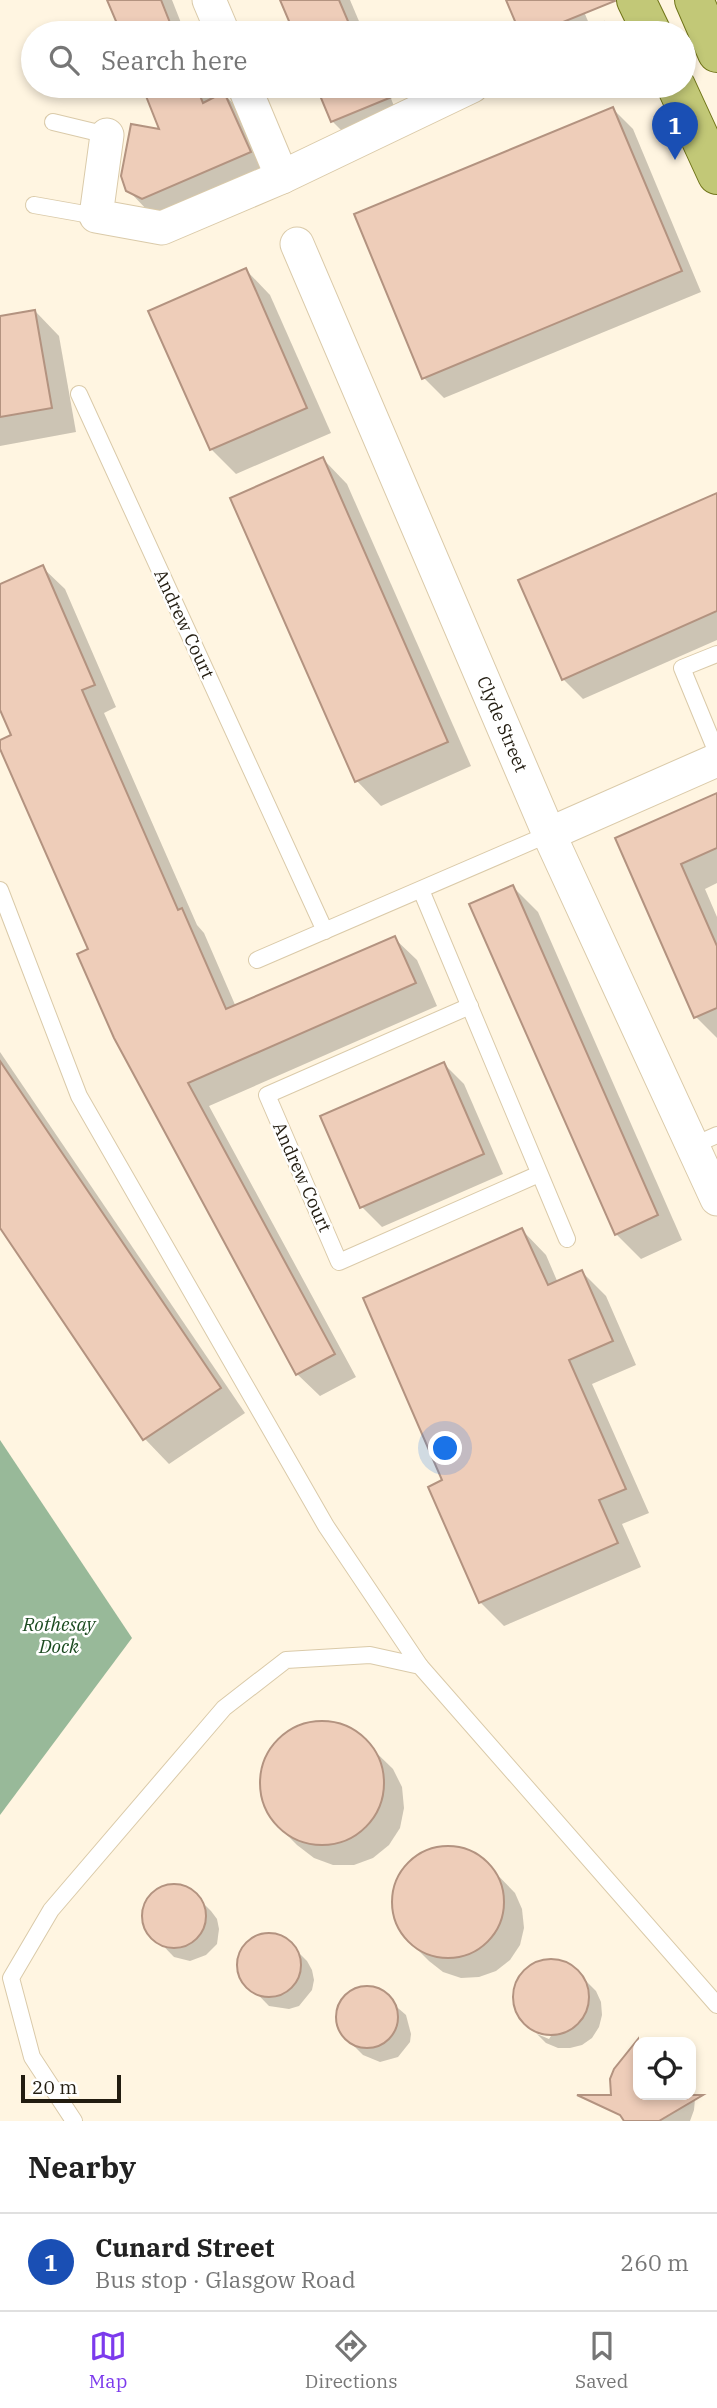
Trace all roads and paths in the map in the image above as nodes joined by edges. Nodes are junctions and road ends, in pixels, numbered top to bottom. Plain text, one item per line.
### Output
1 (209, 0) edge
2 (636, 0) edge
3 (694, 0) edge
4 (218, 21) edge
5 (646, 21) edge
6 (717, 53) edge
7 (249, 98) edge
8 (447, 98) edge
9 (682, 98) edge
10 (53, 122) dead end
11 (107, 135) joint
12 (717, 175) edge
13 (282, 177) junction
14 (33, 205) dead end
15 (96, 216) junction
16 (297, 244) dead end
17 (79, 394) dead end
18 (717, 654) edge
19 (717, 752) edge
20 (717, 760) edge
21 (549, 834) junction
22 (0, 890) edge
23 (421, 890) junction
24 (325, 931) junction
25 (257, 960) dead end
26 (470, 1006) junction
27 (705, 1140) edge
28 (539, 1174) junction
29 (717, 1199) edge
30 (567, 1239) dead end
31 (420, 1666) junction
32 (717, 2005) edge
33 (74, 2121) edge

1 - 4 street
2 - 5 main road
3 - 6 main road
7 - 13 street
8 - 13 street
9 - 12 main road
10 - 11 lane
11 - 15 street
13 - 15 street
14 - 15 lane
16 - 21 street, Clyde Street
17 - 24 lane, Andrew Court
18 - 19 lane
20 - 21 street
21 - 23 lane
21 - 27 street, Clyde Street
22 - 31 lane
23 - 24 lane
23 - 26 lane
24 - 25 lane
26 - 28 lane
26 - 28 lane, Andrew Court
27 - 29 street, Clyde Street
28 - 30 lane
31 - 32 lane
31 - 33 lane

